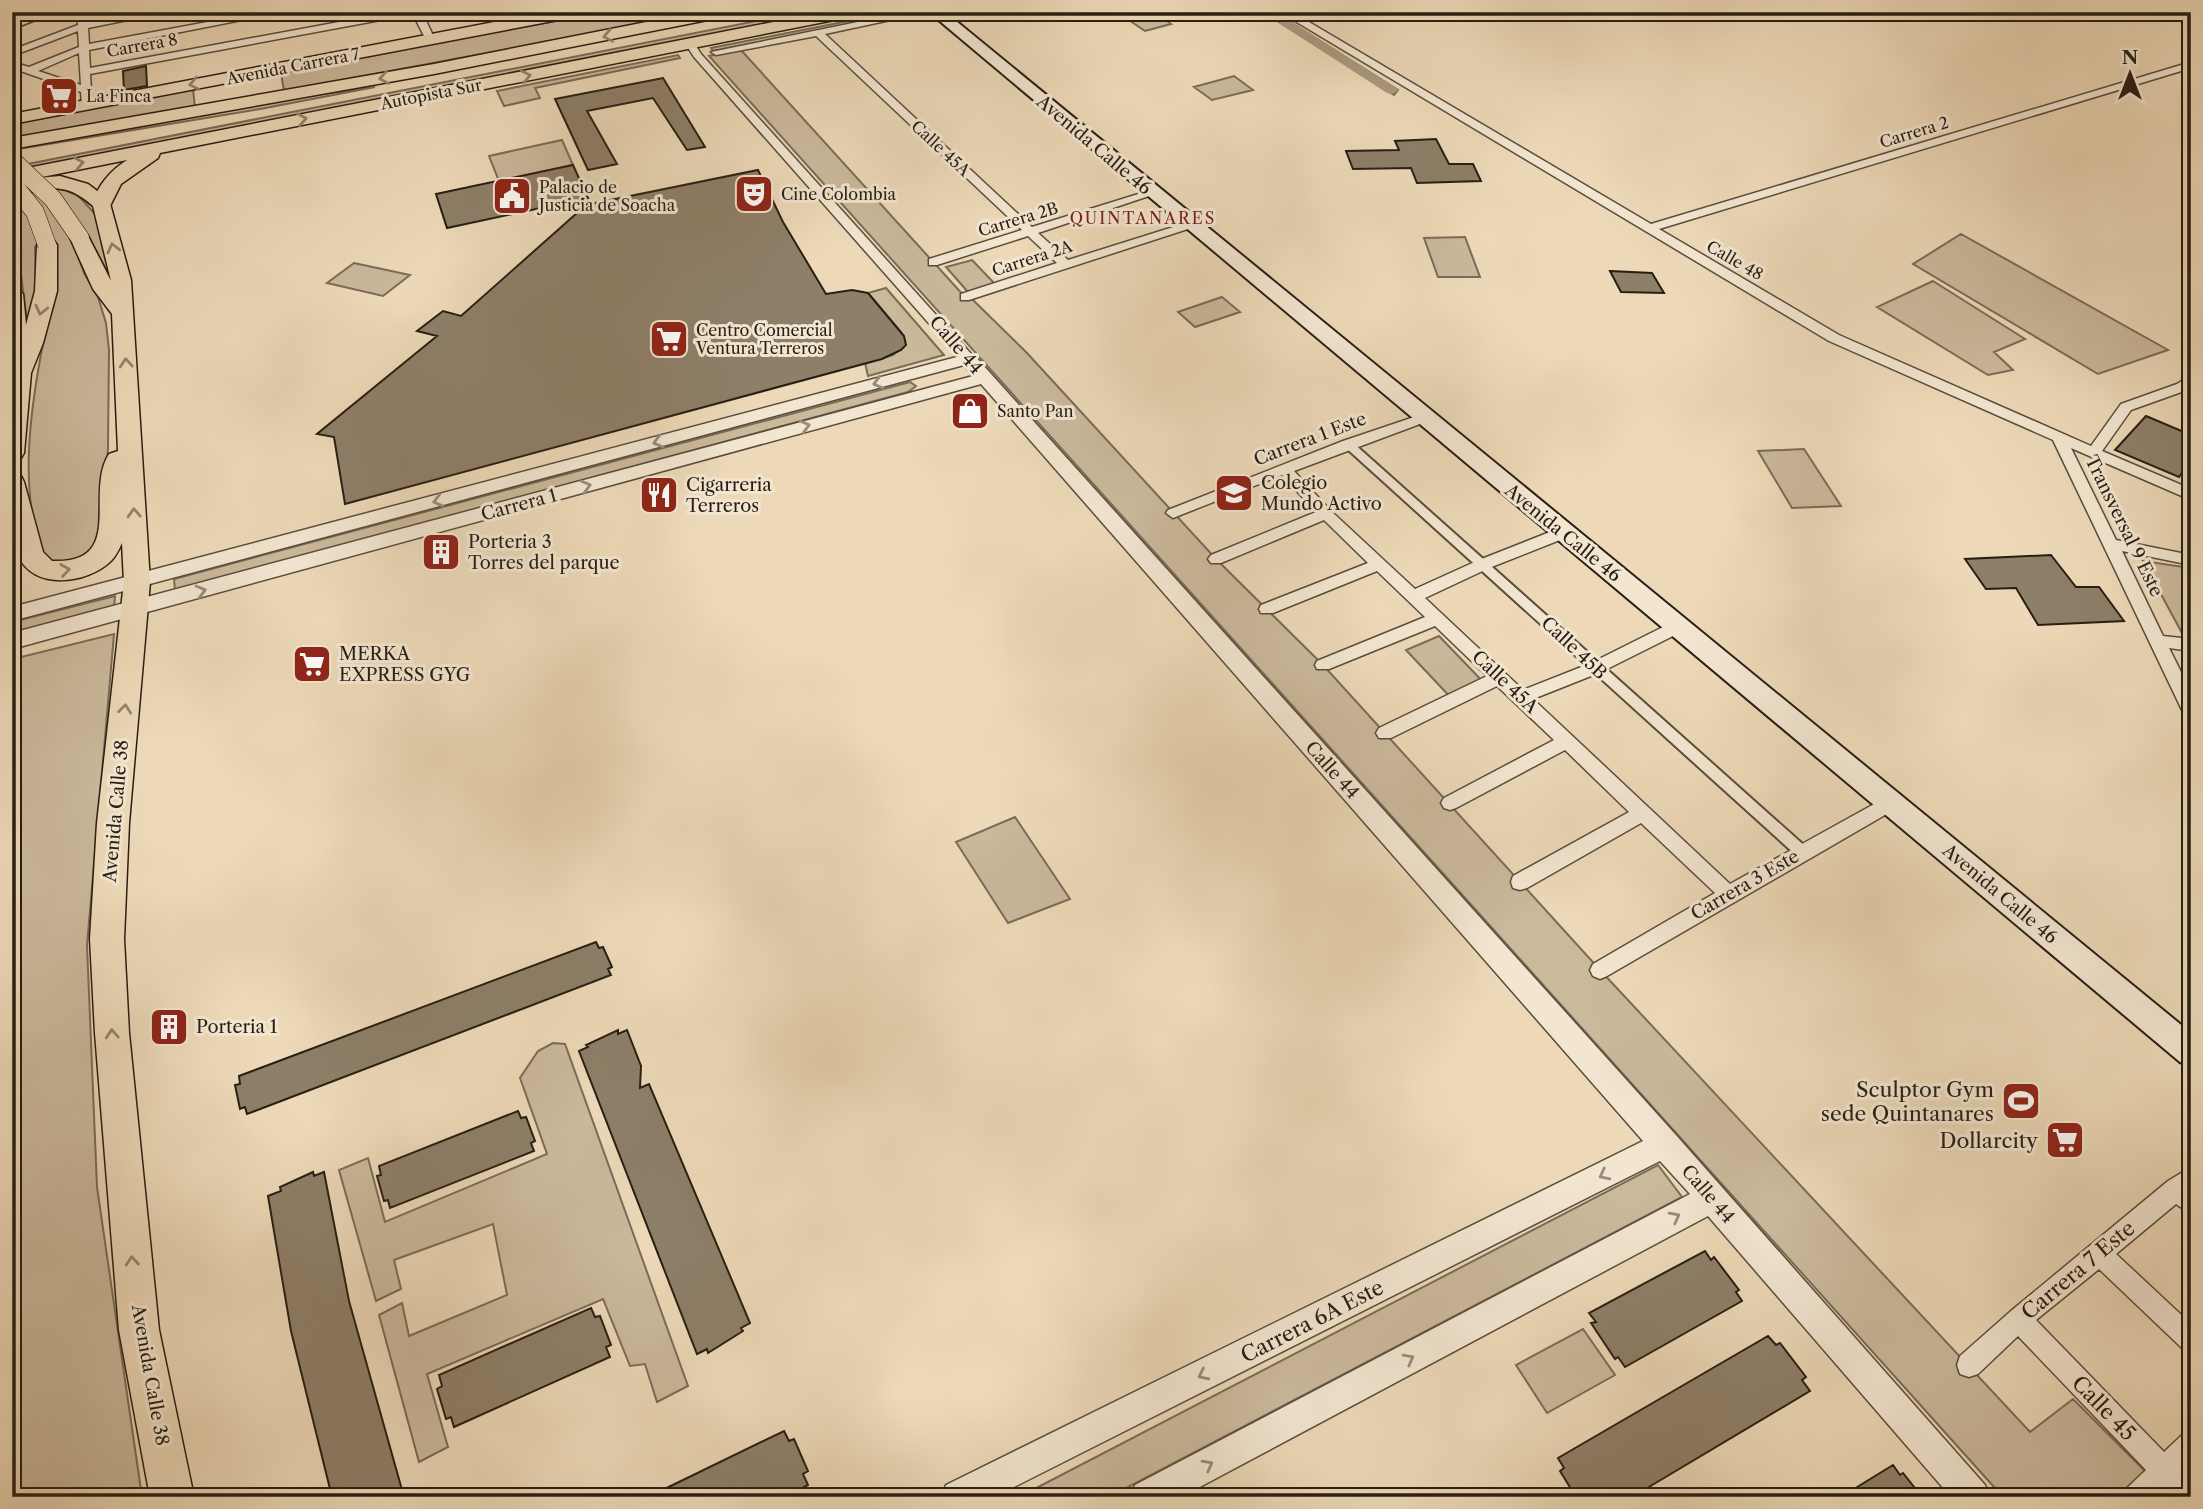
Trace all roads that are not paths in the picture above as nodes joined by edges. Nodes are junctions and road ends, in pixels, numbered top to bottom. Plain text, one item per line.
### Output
1 (51, 12) edge
2 (82, 12) edge
3 (162, 12) edge
4 (410, 12) edge
5 (417, 12) edge
6 (574, 12) edge
7 (723, 12) edge
8 (850, 12) edge
9 (923, 12) edge
10 (936, 12) edge
11 (1285, 12) edge
12 (274, 13) edge
13 (552, 14) edge
14 (83, 26) junction
15 (12, 27) edge
16 (819, 33) junction
17 (278, 36) junction
18 (430, 40) junction
19 (690, 43) junction
20 (84, 48) junction
21 (716, 52) dead end
22 (12, 53) edge
23 (12, 65) edge
24 (2191, 65) edge
25 (29, 71) junction
26 (86, 72) junction
27 (87, 98) junction
28 (12, 119) edge
29 (12, 144) edge
30 (170, 145) junction
31 (12, 160) edge
32 (12, 177) edge
33 (12, 183) edge
34 (12, 191) edge
35 (1152, 193) junction
36 (102, 204) junction
37 (1190, 225) junction
38 (1647, 229) junction
39 (1030, 231) junction
40 (933, 262) dead end
41 (1064, 264) junction
42 (12, 294) edge
43 (965, 297) dead end
44 (123, 315) junction
45 (976, 368) junction
46 (20, 373) junction
47 (909, 375) junction
48 (2191, 379) edge
49 (923, 394) junction
50 (129, 411) junction
51 (1423, 418) junction
52 (2058, 435) junction
53 (1348, 444) junction
54 (2095, 451) junction
55 (12, 453) edge
56 (1284, 469) junction
57 (12, 482) edge
58 (2191, 495) edge
59 (1173, 513) dead end
60 (1326, 514) junction
61 (1565, 532) junction
62 (2111, 544) junction
63 (1216, 559) dead end
64 (2191, 560) edge
65 (1380, 564) junction
66 (1484, 564) junction
67 (136, 595) junction
68 (1413, 597) junction
69 (1267, 609) dead end
70 (12, 614) edge
71 (1437, 619) junction
72 (1677, 627) junction
73 (12, 641) edge
74 (2158, 641) junction
75 (2191, 645) edge
76 (1323, 665) dead end
77 (1595, 668) junction
78 (1501, 677) junction
79 (1522, 697) junction
80 (2191, 710) edge
81 (1385, 733) dead end
82 (1567, 741) junction
83 (1450, 803) dead end
84 (1891, 803) junction
85 (1643, 813) junction
86 (1801, 852) junction
87 (1520, 882) dead end
88 (1728, 894) junction
89 (1600, 970) dead end
90 (2191, 1052) edge
91 (1665, 1144) junction
92 (2186, 1190) edge
93 (1712, 1198) junction
94 (2099, 1253) junction
95 (2019, 1319) junction
96 (2191, 1341) edge
97 (1969, 1365) dead end
98 (2191, 1444) edge
99 (2164, 1470) junction
100 (172, 1497) edge
101 (958, 1497) edge
102 (1147, 1497) edge
103 (1973, 1497) edge
104 (2136, 1497) edge
105 (2190, 1497) edge

1 - 15 street
2 - 14 street
3 - 14 street
4 - 17 street, Carrera 8
5 - 18 street
6 - 13 main road, Avenida Carrera 7
7 -> 29 main road, Autopista Sur
8 - 19 main road, Autopista Sur
9 - 16 street
10 - 35 main road, Avenida Calle 46
11 - 38 street, Calle 48
12 - 17 street
12 - 20 street
13 - 18 main road, Avenida Carrera 7
14 - 20 street
14 - 22 street
16 - 21 street
16 - 39 street, Calle 45A
17 - 26 street, Carrera 8
18 -> 27 main road, Avenida Carrera 7
30 -> 19 main road, Autopista Sur
19 - 45 street, Calle 44
20 - 25 street
20 - 26 street
23 - 25 street
24 - 38 street, Carrera 2
25 - 27 street
26 - 27 street
27 - 28 main road, Avenida Carrera 7
32 -> 30 main road, Autopista Sur
30 - 36 main road
31 - 44 main road, bridge
33 -> 46 main road, bridge
34 - 36 main road
35 - 37 main road, Avenida Calle 46
35 - 39 street, Carrera 2B
44 -> 36 main road, Avenida Calle 38
37 - 41 street, Carrera 2A
37 - 51 main road, Avenida Calle 46
38 - 52 street, Calle 48
39 - 40 street, Carrera 2B
39 - 41 street, Calle 45A
41 - 43 street, Carrera 2A
42 - 46 main road
50 -> 44 main road, Avenida Calle 38
45 - 47 street, Carrera 1
45 - 49 street, Carrera 1
45 - 91 street, Calle 44
46 - 55 main road
47 - 49 street
47 -> 67 street, Carrera 1
48 - 54 street
67 -> 49 street, Carrera 1
57 -> 50 main road
67 -> 50 main road, Avenida Calle 38
51 - 53 street, Carrera 1 Este
51 - 61 main road, Avenida Calle 46
52 - 54 street, Calle 48
52 - 62 street, Transversal 9 Este
53 - 56 street, Carrera 1 Este
53 - 66 street, Calle 45B
54 - 58 street, Calle 48
56 - 59 street, Carrera 1 Este
56 - 60 street, Calle 45A
60 - 63 street
60 - 65 street, Calle 45A
61 - 66 street
61 - 72 main road, Avenida Calle 46
62 - 64 street
62 - 74 street, Transversal 9 Este
65 - 68 street, Calle 45A
65 - 69 street
66 - 68 street
66 - 77 street, Calle 45B
67 - 70 street, Carrera 1
67 - 73 street, Carrera 1
100 -> 67 main road, Avenida Calle 38
68 - 71 street, Calle 45A
71 - 76 street
71 - 78 street, Calle 45A
72 - 77 street
72 - 84 main road, Avenida Calle 46
74 - 75 street
74 - 80 street, Transversal 9 Este
77 - 79 street
77 - 86 street, Calle 45B
78 - 79 street, Calle 45A
78 - 81 street
79 - 82 street, Calle 45A
82 - 83 street
82 - 85 street, Calle 45A
84 - 86 street, Carrera 3 Este
84 - 90 main road, Avenida Calle 46
85 - 87 street
85 - 88 street, Calle 45A
86 - 88 street, Carrera 3 Este
88 - 89 street, Carrera 3 Este
91 - 93 street, Calle 44
91 -> 101 street, Carrera 6A Este
92 - 94 street, Carrera 7 Este
102 -> 93 street
93 - 103 street, Calle 44
94 - 95 street, Carrera 7 Este
94 - 96 street
95 - 97 street, Carrera 7 Este
95 - 99 street, Calle 45
98 - 99 street
99 - 104 street
99 - 105 street, Calle 45

